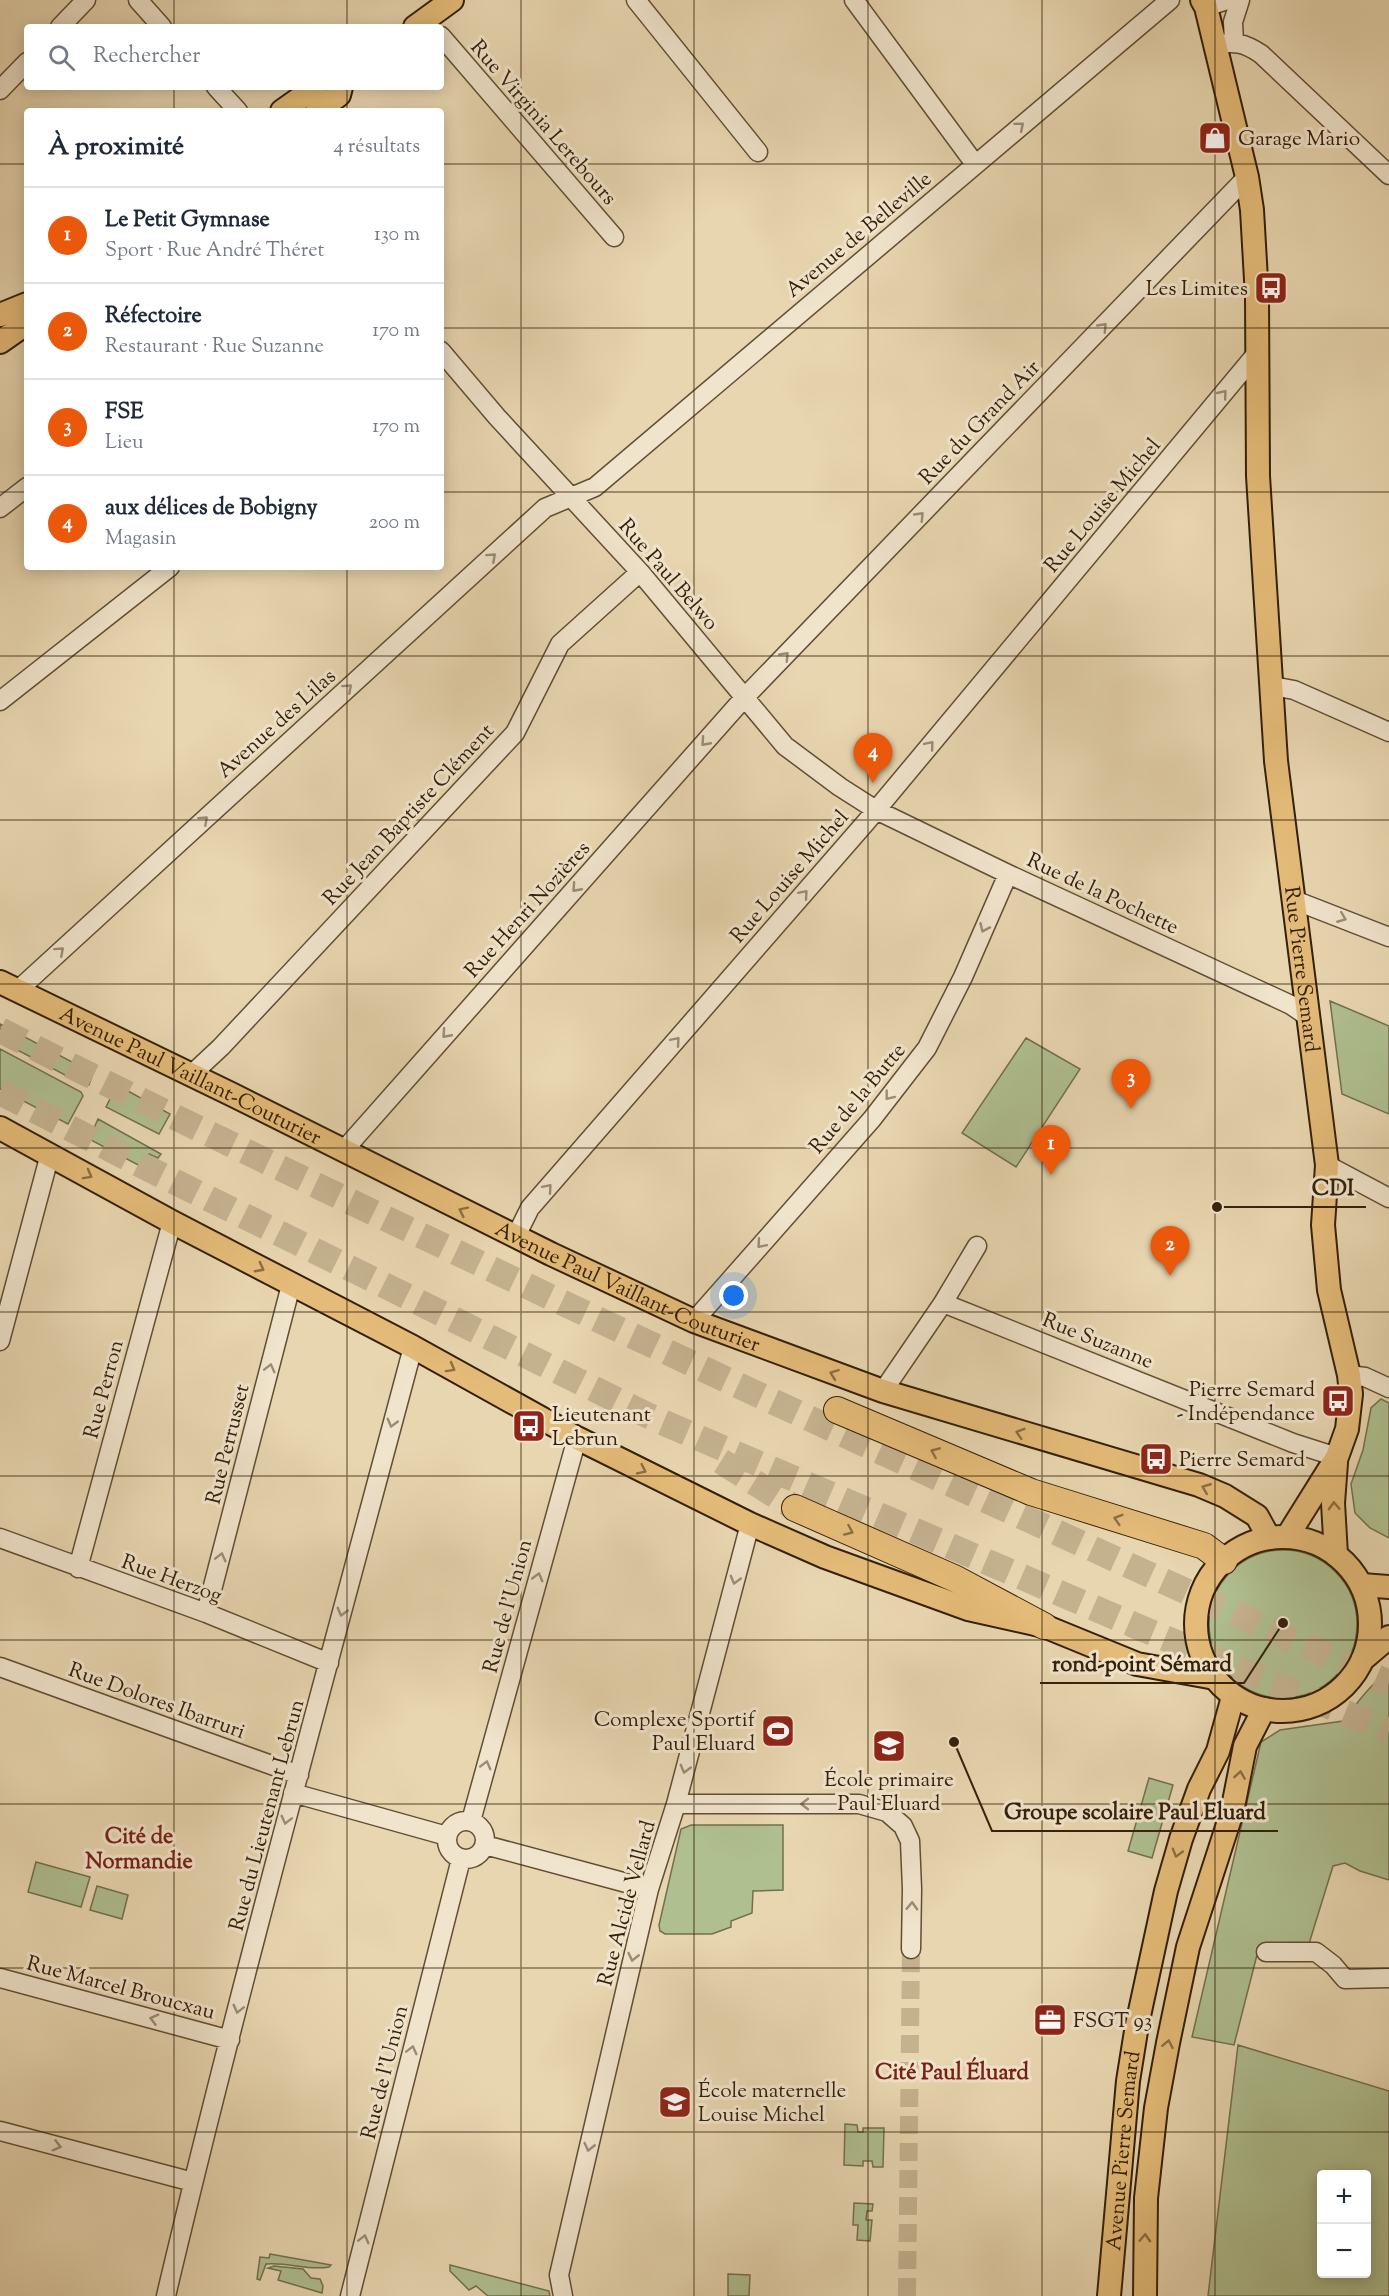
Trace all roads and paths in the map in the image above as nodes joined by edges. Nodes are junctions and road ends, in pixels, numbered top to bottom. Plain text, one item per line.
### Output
1 (86, 0) edge
2 (138, 0) edge
3 (452, 0) edge
4 (636, 0) edge
5 (854, 0) edge
6 (1170, 0) edge
7 (1240, 0) edge
8 (1211, 2) edge
9 (63, 24) edge
10 (159, 24) edge
11 (432, 24) edge
12 (1224, 43) junction
13 (444, 44) edge
14 (24, 65) edge
15 (0, 90) edge
16 (219, 90) edge
17 (312, 90) edge
18 (340, 90) edge
19 (235, 108) edge
20 (286, 108) edge
21 (321, 108) edge
22 (758, 152) dead end
23 (975, 164) junction
24 (1389, 175) edge
25 (1247, 177) junction
26 (614, 237) dead end
27 (24, 305) edge
28 (0, 315) edge
29 (24, 321) edge
30 (0, 342) edge
31 (1257, 353) junction
32 (444, 355) edge
33 (24, 489) edge
34 (571, 498) junction
35 (0, 508) edge
36 (166, 570) edge
37 (640, 572) junction
38 (1272, 686) junction
39 (744, 698) junction
40 (0, 701) edge
41 (1389, 732) edge
42 (876, 810) junction
43 (1008, 874) junction
44 (1294, 900) junction
45 (1389, 937) edge
46 (8, 987) edge
47 (1310, 1018) junction
48 (191, 1075) junction
49 (0, 1128) edge
50 (344, 1150) junction
51 (50, 1154) junction
52 (1327, 1165) junction
53 (1389, 1197) edge
54 (172, 1222) junction
55 (516, 1236) junction
56 (977, 1246) dead end
57 (291, 1285) junction
58 (943, 1303) junction
59 (694, 1320) junction
60 (0, 1341) edge
61 (413, 1347) junction
62 (1349, 1375) junction
63 (1389, 1388) edge
64 (883, 1391) junction
65 (837, 1410) dead end
66 (577, 1438) junction
67 (1337, 1457) junction
68 (795, 1508) tunnel mouth
69 (750, 1524) junction
70 (0, 1538) edge
71 (1278, 1538) junction
72 (1336, 1555) junction
73 (1224, 1561) junction
74 (78, 1568) junction
75 (1362, 1585) junction
76 (1389, 1587) edge
77 (206, 1613) junction
78 (1044, 1626) junction
79 (1389, 1637) edge
80 (1364, 1659) junction
81 (329, 1663) junction
82 (0, 1667) edge
83 (1215, 1678) junction
84 (1233, 1697) junction
85 (1264, 1709) junction
86 (299, 1775) junction
87 (293, 1793) junction
88 (676, 1804) junction
89 (471, 1821) junction
90 (447, 1836) junction
91 (485, 1845) junction
92 (461, 1859) junction
93 (649, 1889) junction
94 (911, 1949) tunnel mouth
95 (1266, 1952) dead end
96 (0, 1978) edge
97 (1389, 1978) edge
98 (230, 2040) junction
99 (0, 2131) edge
100 (193, 2182) junction
101 (166, 2296) edge
102 (350, 2296) edge
103 (563, 2296) edge
104 (1109, 2296) edge
105 (1145, 2296) edge

1 - 9 street
2 - 10 street
3 - 11 main road
4 - 22 street
5 - 23 street
23 -> 6 street, Avenue de Belleville
7 - 12 street
8 - 12 main road, Rue Pierre Semard
12 - 24 street
12 - 25 main road, Rue Pierre Semard
13 - 26 street, Rue Virginia Lerebours
14 - 15 street
16 - 19 street
17 - 20 main road
18 - 21 main road
23 - 34 street, Avenue de Belleville
25 - 31 main road, Rue Pierre Semard
39 -> 25 street, Rue du Grand Air
27 - 28 main road
29 - 30 main road
31 - 38 main road, Rue Pierre Semard
42 -> 31 street, Rue Louise Michel
32 - 34 street, Rue Paul Belwo
33 - 35 street
34 - 37 street, Rue Paul Belwo
46 -> 34 street, Avenue des Lilas
36 - 40 street
37 - 39 street, Rue Paul Belwo
37 - 48 street, Rue Jean Baptiste Clément
38 - 41 street
38 - 44 main road, Rue Pierre Semard
39 - 42 street, Rue Paul Belwo
39 -> 50 street, Rue Henri Nozières
42 - 43 street, Rue de la Pochette
55 -> 42 street, Rue Louise Michel
43 - 47 street, Rue de la Pochette
43 -> 59 street, Rue de la Butte
44 -> 45 street
44 - 47 main road, Rue Pierre Semard
46 - 48 main road, Avenue Paul Vaillant-Couturier
47 - 52 main road, Rue Pierre Semard
48 - 50 main road, Avenue Paul Vaillant-Couturier
49 - 51 main road
55 -> 50 main road, Avenue Paul Vaillant-Couturier
51 -> 54 main road
51 - 60 street
52 - 53 street
52 - 62 main road, Rue Pierre Semard
54 -> 57 main road
54 - 74 street, Rue Perron
55 - 59 main road, Avenue Paul Vaillant-Couturier
56 - 58 street
57 - 61 main road
77 -> 57 street, Rue Perrusset
58 - 64 street
58 - 67 street, Rue Suzanne
64 -> 59 main road, Avenue Paul Vaillant-Couturier
61 -> 66 main road
61 -> 81 street, Rue du Lieutenant Lebrun
62 - 63 street
62 - 67 main road, Rue Pierre Semard
71 -> 64 main road, Avenue Paul Vaillant-Couturier
73 -> 65 highway
66 -> 69 main road
89 -> 66 street, Rue de l'Union
67 - 71 main road, Rue Pierre Semard
72 -> 67 main road, Rue Pierre Semard
68 -> 78 highway
69 - 78 main road
69 -> 88 street, Rue Alcide Vellard
70 - 74 street, Rue Herzog
71 - 72 main road
71 - 73 main road
72 - 75 main road
73 - 83 main road
74 - 77 street, Rue Herzog
75 - 76 main road
75 - 80 main road
77 - 81 street, Rue Herzog
78 - 83 main road
79 - 80 main road
80 - 85 main road
81 - 86 street, Rue du Lieutenant Lebrun
82 - 86 street, Rue Dolores Ibarruri
83 - 84 main road
84 - 85 main road
84 -> 104 main road, Avenue Pierre Semard
105 -> 85 main road, Avenue Pierre Semard
86 - 87 street, Rue du Lieutenant Lebrun
87 - 90 street
87 -> 98 street, Rue du Lieutenant Lebrun
88 - 93 street, Rue Alcide Vellard
94 -> 88 street
89 - 90 street
89 - 91 street
90 - 92 street
91 - 92 street
91 - 93 street
102 -> 92 street, Rue de l'Union
93 -> 103 street, Rue Alcide Vellard
95 - 97 street
98 -> 96 street, Rue Marcel Broucxau
98 - 100 street, Rue du Lieutenant Lebrun
99 -> 100 street
100 - 101 street, Rue du Lieutenant Lebrun

